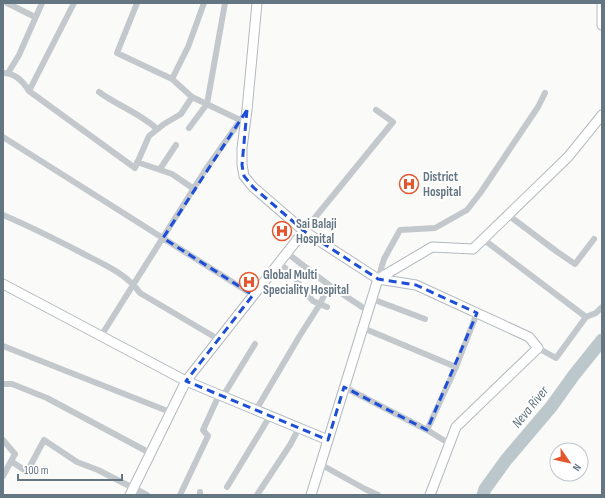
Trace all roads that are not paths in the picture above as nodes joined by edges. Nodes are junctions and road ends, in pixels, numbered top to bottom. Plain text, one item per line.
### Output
1 (7, 3) edge
2 (42, 3) edge
3 (74, 3) edge
4 (137, 3) edge
5 (204, 3) edge
6 (225, 3) edge
7 (256, 3) edge
8 (602, 3) edge
9 (35, 17) junction
10 (602, 25) edge
11 (6, 73) edge
12 (172, 79) junction
13 (29, 91) junction
14 (99, 92) dead end
15 (545, 93) dead end
16 (192, 97) junction
17 (208, 104) junction
18 (248, 110) junction
19 (376, 110) dead end
20 (602, 115) edge
21 (240, 120) junction
22 (189, 128) dead end
23 (157, 129) junction
24 (3, 137) edge
25 (176, 145) dead end
26 (137, 162) junction
27 (160, 169) junction
28 (194, 188) junction
29 (3, 215) edge
30 (508, 215) junction
31 (304, 231) junction
32 (163, 238) junction
33 (483, 239) junction
34 (594, 239) dead end
35 (287, 253) junction
36 (278, 263) junction
37 (378, 279) junction
38 (3, 284) edge
39 (134, 284) junction
40 (329, 285) junction
41 (253, 295) junction
42 (372, 299) junction
43 (320, 304) junction
44 (327, 307) dead end
45 (602, 307) edge
46 (368, 311) junction
47 (476, 313) junction
48 (586, 317) junction
49 (425, 319) dead end
50 (363, 328) junction
51 (101, 336) junction
52 (218, 339) junction
53 (255, 344) dead end
54 (3, 346) edge
55 (538, 348) junction
56 (456, 367) junction
57 (186, 381) junction
58 (3, 384) edge
59 (344, 387) junction
60 (221, 396) junction
61 (256, 410) junction
62 (170, 412) junction
63 (270, 416) junction
64 (299, 428) junction
65 (427, 430) junction
66 (3, 440) edge
67 (328, 440) junction
68 (450, 444) junction
69 (150, 454) junction
70 (12, 461) junction
71 (320, 464) junction
72 (3, 476) edge
73 (227, 487) dead end
74 (131, 492) edge
75 (364, 492) edge
76 (147, 495) edge
77 (180, 495) edge
78 (257, 495) edge
79 (311, 495) edge
80 (378, 495) edge
81 (430, 495) edge

1 - 9 street
2 - 9 street
3 - 13 street
4 - 12 street
5 - 12 street
6 - 17 street
7 - 18 street
8 - 10 street
9 - 11 street
11 - 13 street
12 - 16 street
13 - 26 street
14 - 23 street
15 - 37 street
16 - 17 street
16 - 23 street
17 - 21 street
17 - 22 street
18 - 21 street
18 - 31 street
19 - 31 street
20 - 30 street
21 - 28 street
23 - 26 street
24 - 32 street
25 - 27 street
26 - 27 street
27 - 28 street
28 - 32 street
29 - 39 street
30 - 33 street
30 - 34 street
31 - 35 street
31 - 37 street
32 - 39 street
32 - 41 street
33 - 37 street
33 - 48 street
35 - 36 street
35 - 40 street
36 - 41 street
36 - 43 street
37 - 42 street
37 - 47 street
38 - 51 street
39 - 51 street
39 - 52 street
40 - 43 street
40 - 46 street
41 - 52 street
42 - 46 street
42 - 49 street
43 - 44 street
43 - 61 street
45 - 48 street
46 - 50 street
47 - 55 street
47 - 56 street
48 - 55 street
50 - 56 street
50 - 59 street
51 - 57 street
52 - 57 street
53 - 60 street
54 - 62 street
55 - 68 street
56 - 65 street
57 - 60 street
57 - 62 street
58 - 69 street
59 - 65 street
59 - 67 street
60 - 61 street
60 - 77 street
61 - 63 street
62 - 69 street
63 - 64 street
63 - 73 street
64 - 67 street
64 - 78 street
65 - 68 street
66 - 70 street
67 - 71 street
68 - 81 street
69 - 74 street
70 - 72 street
70 - 74 street
71 - 75 street
71 - 79 street
74 - 76 street
75 - 80 street

